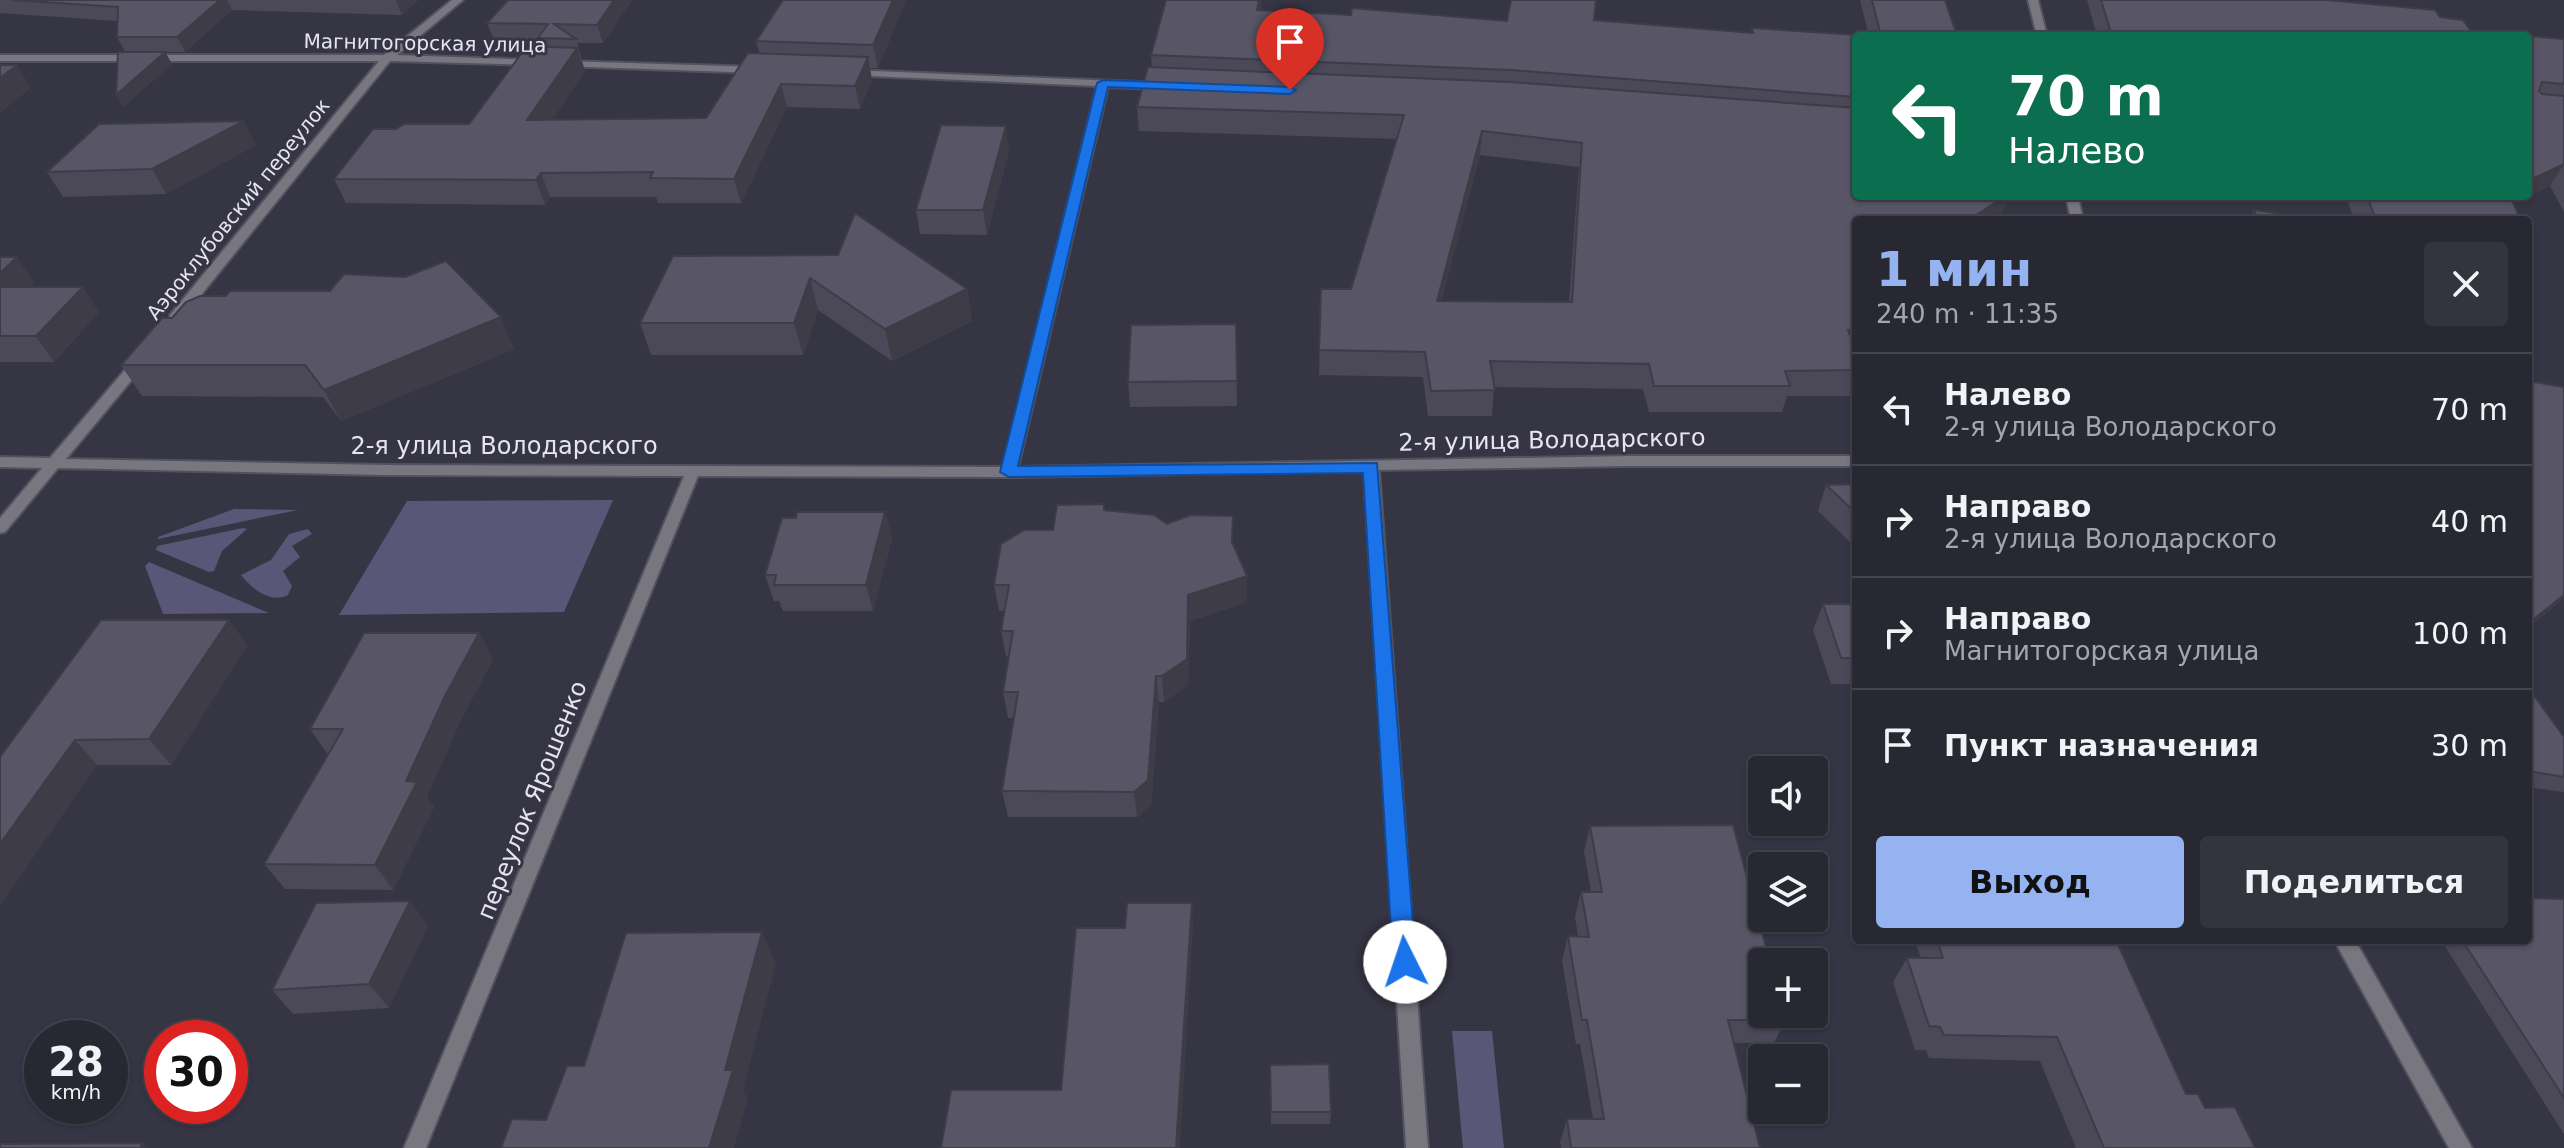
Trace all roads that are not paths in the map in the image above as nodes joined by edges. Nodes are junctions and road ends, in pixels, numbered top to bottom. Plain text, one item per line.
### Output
1 (458, 0) edge
2 (2033, 0) edge
3 (2041, 32) edge
4 (0, 58) edge
5 (387, 58) junction
6 (780, 71) edge
7 (842, 73) edge
8 (1103, 83) junction
9 (1181, 86) edge
10 (170, 324) edge
11 (150, 348) edge
12 (1852, 461) edge
13 (0, 462) edge
14 (57, 462) junction
15 (1371, 467) junction
16 (693, 471) junction
17 (1009, 472) junction
18 (0, 528) edge
19 (2346, 944) edge
20 (415, 1148) edge
21 (1417, 1148) edge
22 (2461, 1148) edge

1 - 5 street, Аэроклубовский переулок
2 - 3 street
4 - 5 street, Магнитогорская улица
5 - 6 street, Магнитогорская улица
5 - 10 street, Аэроклубовский переулок
7 - 8 street
8 - 9 street
8 - 17 street
11 - 14 street, Аэроклубовский переулок
12 - 15 street, 2-я улица Володарского
13 - 14 street, 2-я улица Володарского
14 - 16 street, 2-я улица Володарского
14 - 18 street, Аэроклубовский переулок
15 - 17 street, 2-я улица Володарского
15 - 21 street
16 - 17 street, 2-я улица Володарского
16 - 20 street, переулок Ярошенко
19 - 22 street

